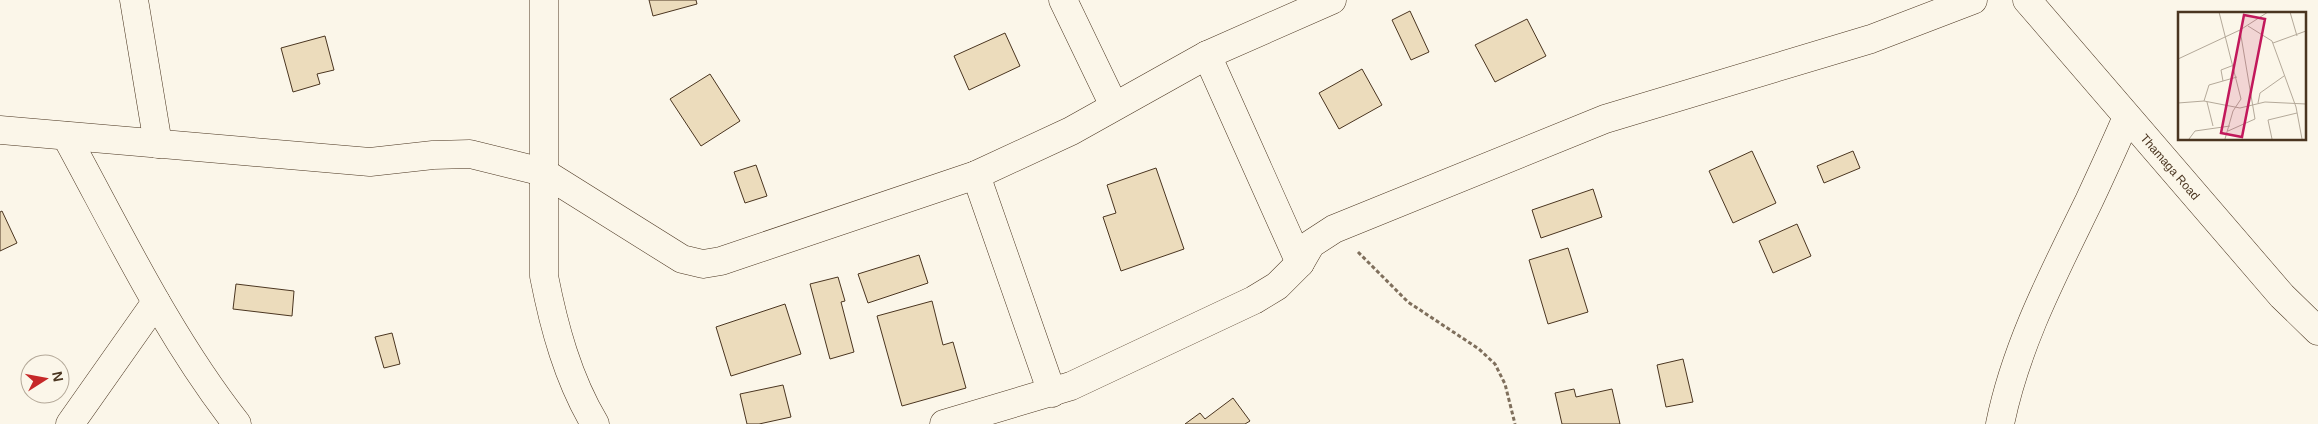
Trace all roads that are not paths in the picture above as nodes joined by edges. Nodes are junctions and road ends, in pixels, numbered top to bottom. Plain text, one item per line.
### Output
1 (134, 0) edge
2 (544, 0) edge
3 (1063, 0) edge
4 (1973, 0) edge
5 (2027, 0) edge
6 (1327, 1) edge
7 (1207, 55) junction
8 (1114, 106) junction
9 (2127, 117) junction
10 (0, 130) edge
11 (66, 136) junction
12 (158, 144) junction
13 (543, 172) junction
14 (976, 175) junction
15 (1300, 263) junction
16 (156, 302) junction
17 (2318, 331) edge
18 (1052, 393) junction
19 (70, 424) edge
20 (237, 424) edge
21 (595, 424) edge
22 (944, 424) edge
23 (2000, 424) edge

1 - 12 street
2 - 13 street
3 - 8 street
4 - 15 street
5 - 9 street, Thamaga Road
6 - 7 street
7 - 8 street
7 - 15 street
8 - 14 street
9 - 17 street, Thamaga Road
9 - 23 street
10 - 11 street
11 - 12 street
11 - 16 street
12 - 13 street
13 - 14 street
13 - 21 street
14 - 18 street
15 - 18 street
16 - 19 street
16 - 20 street
18 - 22 street

